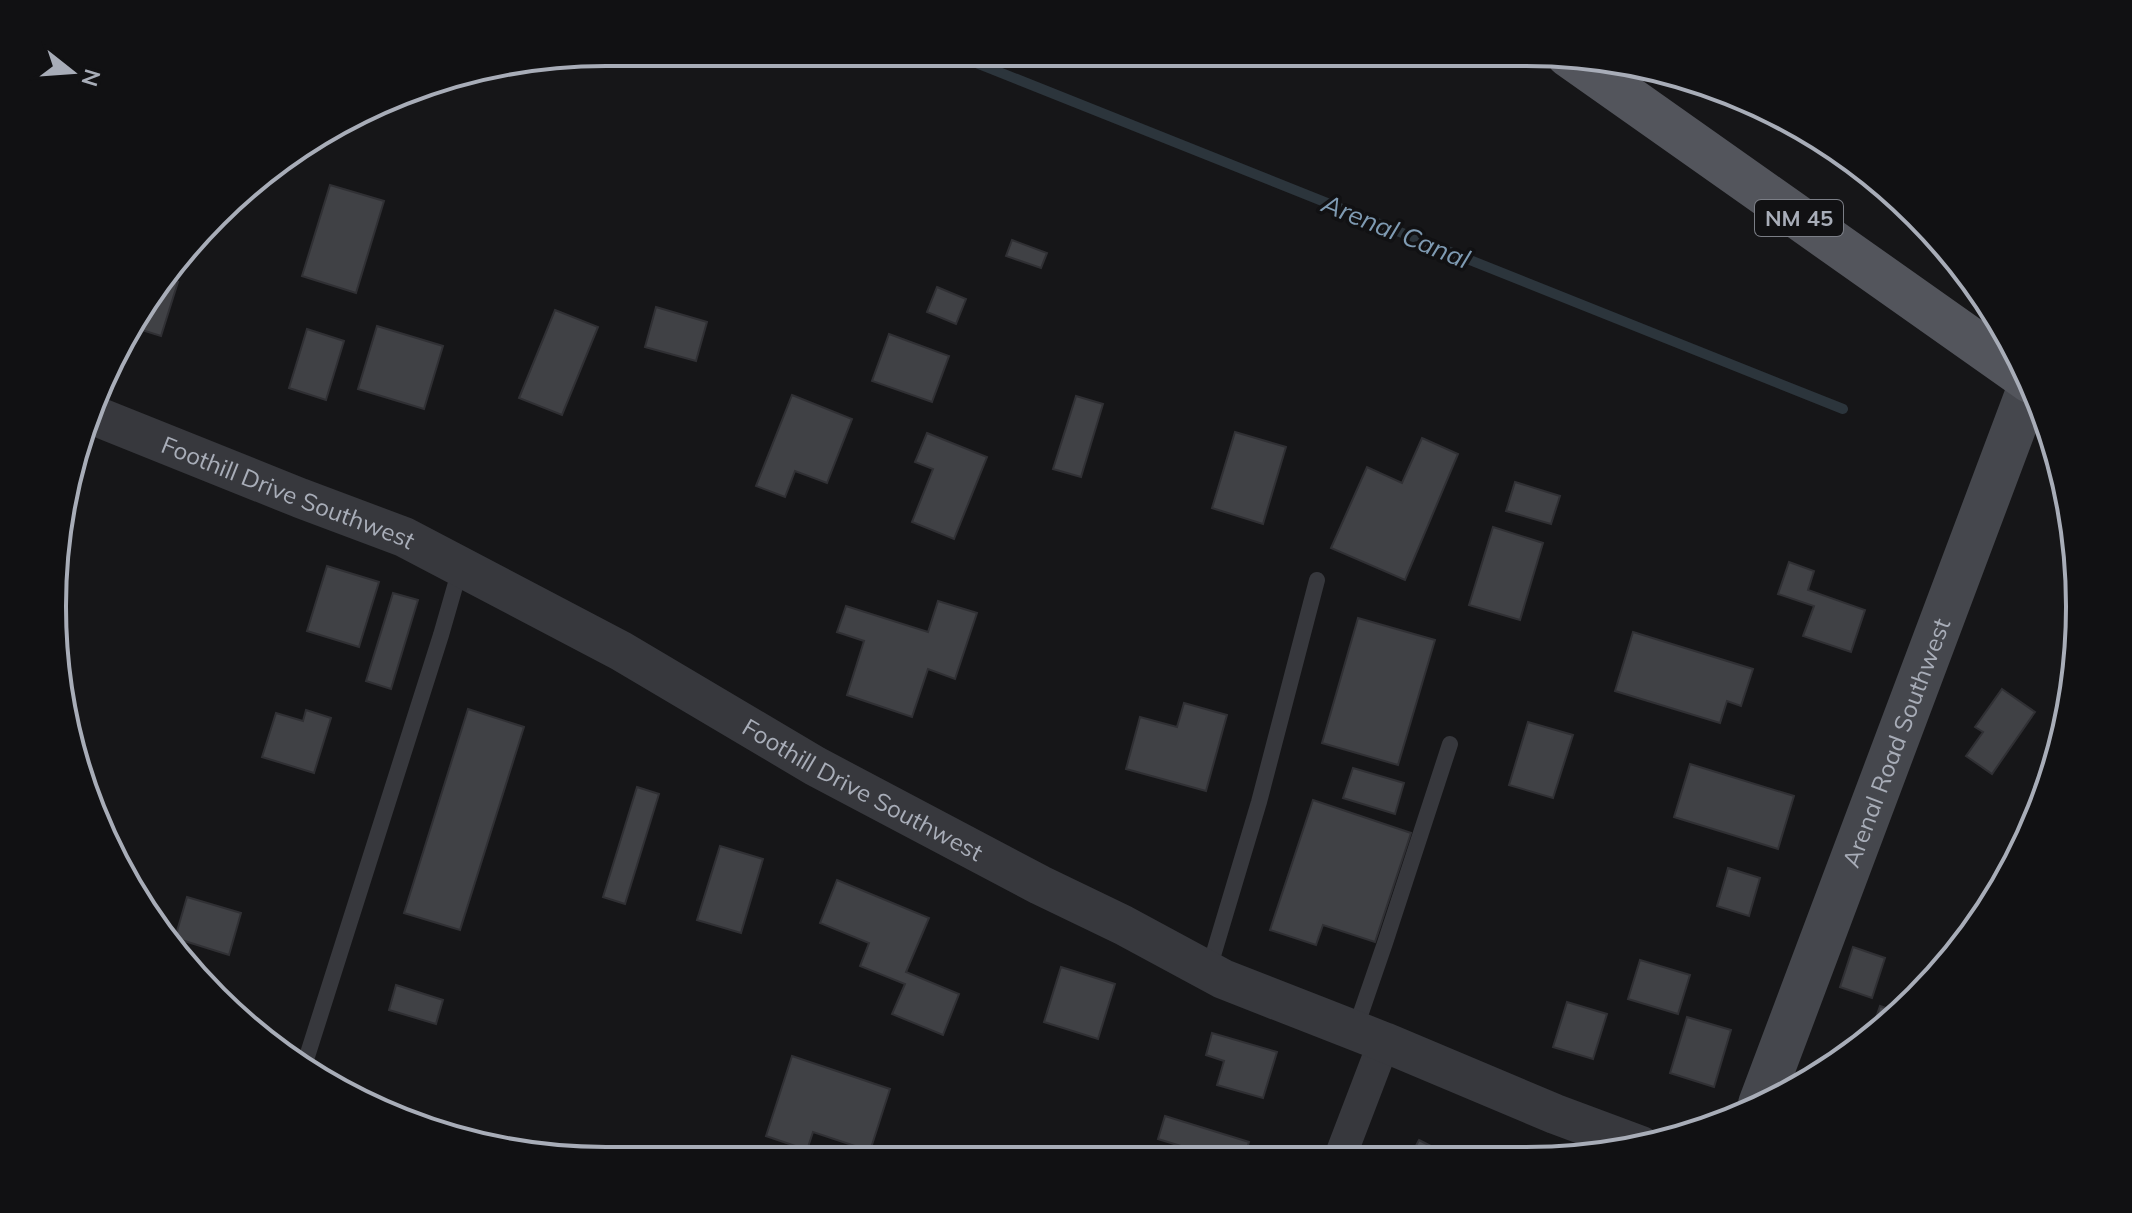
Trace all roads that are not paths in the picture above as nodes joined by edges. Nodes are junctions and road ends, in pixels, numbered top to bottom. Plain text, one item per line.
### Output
1 (1590, 70) edge
2 (2011, 368) edge
3 (2024, 398) edge
4 (100, 418) edge
5 (461, 567) junction
6 (1317, 580) dead end
7 (1450, 744) dead end
8 (1209, 971) junction
9 (1369, 1036) junction
10 (307, 1057) edge
11 (1765, 1091) edge
12 (1621, 1138) edge
13 (1342, 1147) edge

1 - 2 main road, NM 45
3 - 11 main road, Arenal Road Southwest
4 - 5 street, Foothill Drive Southwest
5 - 8 street, Foothill Drive Southwest
5 - 10 lane
6 - 8 lane
7 - 9 lane
8 - 9 street, Foothill Drive Southwest
9 - 12 street, Foothill Drive Southwest
9 - 13 street

